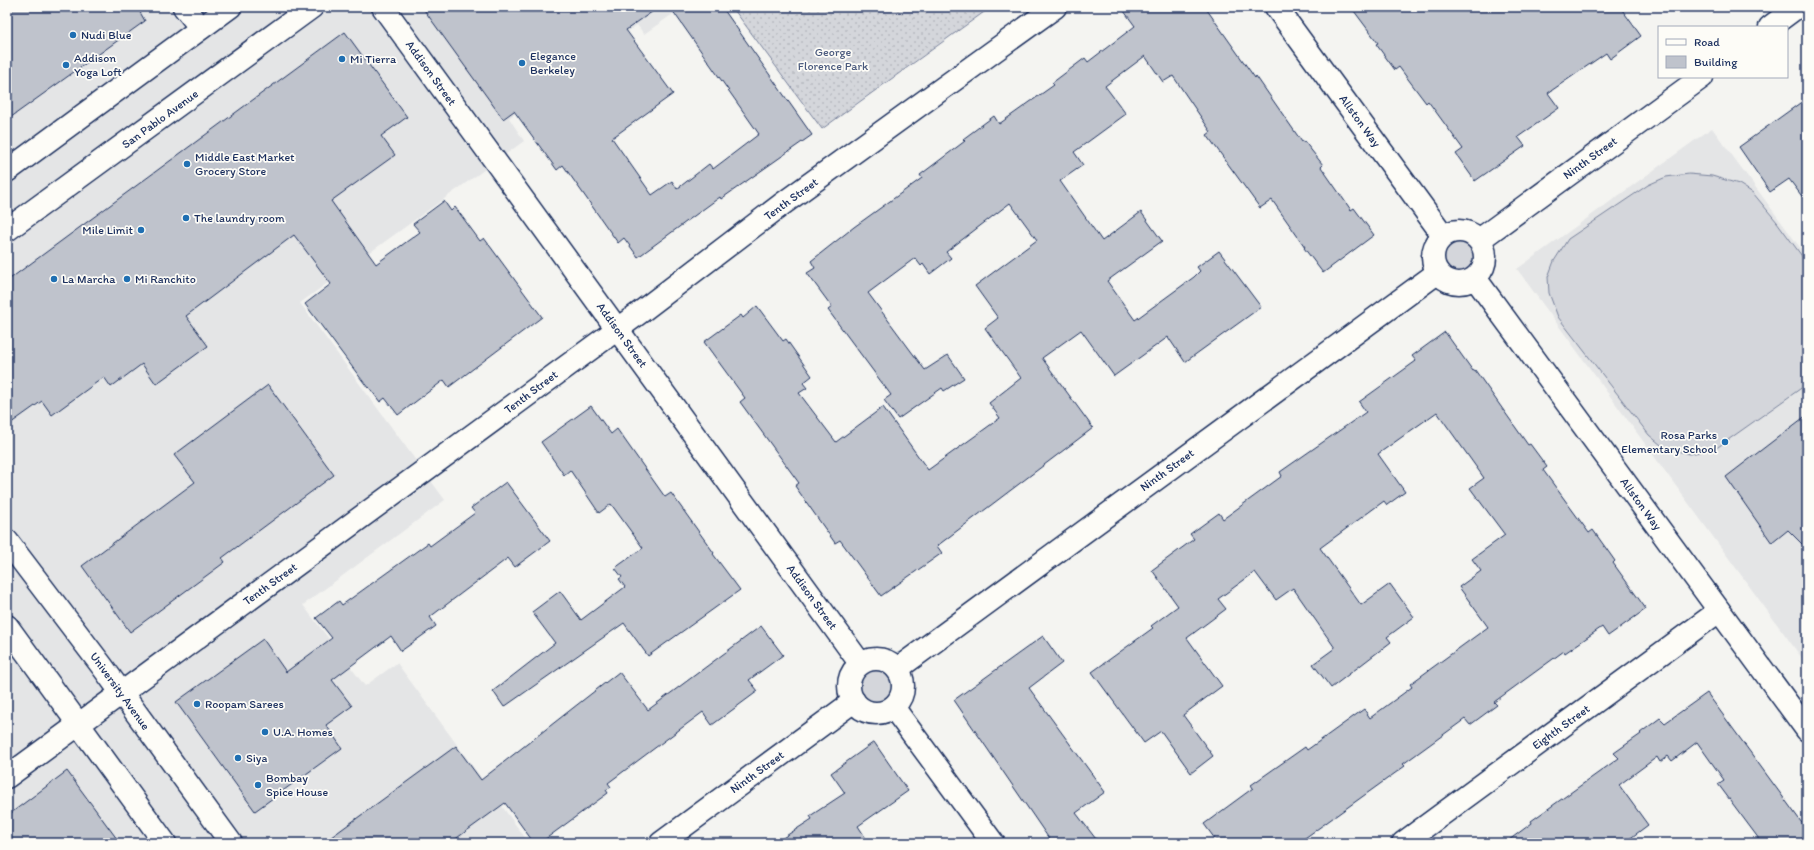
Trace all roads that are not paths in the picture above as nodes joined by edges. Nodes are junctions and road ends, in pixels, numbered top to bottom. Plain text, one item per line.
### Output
1 (184, 7) edge
2 (230, 7) edge
3 (312, 7) edge
4 (383, 7) edge
5 (1055, 7) edge
6 (1276, 7) edge
7 (1797, 7) edge
8 (1771, 26) edge
9 (201, 28) junction
10 (1701, 78) edge
11 (7, 171) edge
12 (7, 230) edge
13 (1443, 235) junction
14 (1479, 240) junction
15 (1437, 273) junction
16 (1475, 278) junction
17 (617, 328) junction
18 (7, 541) edge
19 (1719, 612) junction
20 (7, 626) edge
21 (860, 663) junction
22 (897, 669) junction
23 (121, 693) junction
24 (854, 701) junction
25 (893, 707) junction
26 (78, 724) junction
27 (1807, 730) edge
28 (7, 776) edge
29 (165, 843) edge
30 (231, 843) edge
31 (661, 843) edge
32 (993, 843) edge
33 (1403, 843) edge

1 - 9 street
2 - 9 street
3 - 12 street, San Pablo Avenue
4 - 17 street, Addison Street
5 - 17 street, Tenth Street
6 - 13 street, Allston Way
7 - 8 street
9 - 11 street
10 - 14 street, Ninth Street
13 - 14 street
13 - 15 street
14 - 16 street
15 - 16 street
15 - 22 street, Ninth Street
16 - 19 street, Allston Way
17 - 21 street, Addison Street
17 - 23 street, Tenth Street
18 - 23 street, University Avenue
19 - 27 street, Allston Way
19 - 33 street, Eighth Street
20 - 26 street
21 - 22 street
21 - 24 street
22 - 25 street
23 - 26 street, Tenth Street
23 - 30 street, University Avenue
24 - 25 street
24 - 31 street, Ninth Street
25 - 32 street
26 - 28 street, Tenth Street
26 - 29 street

